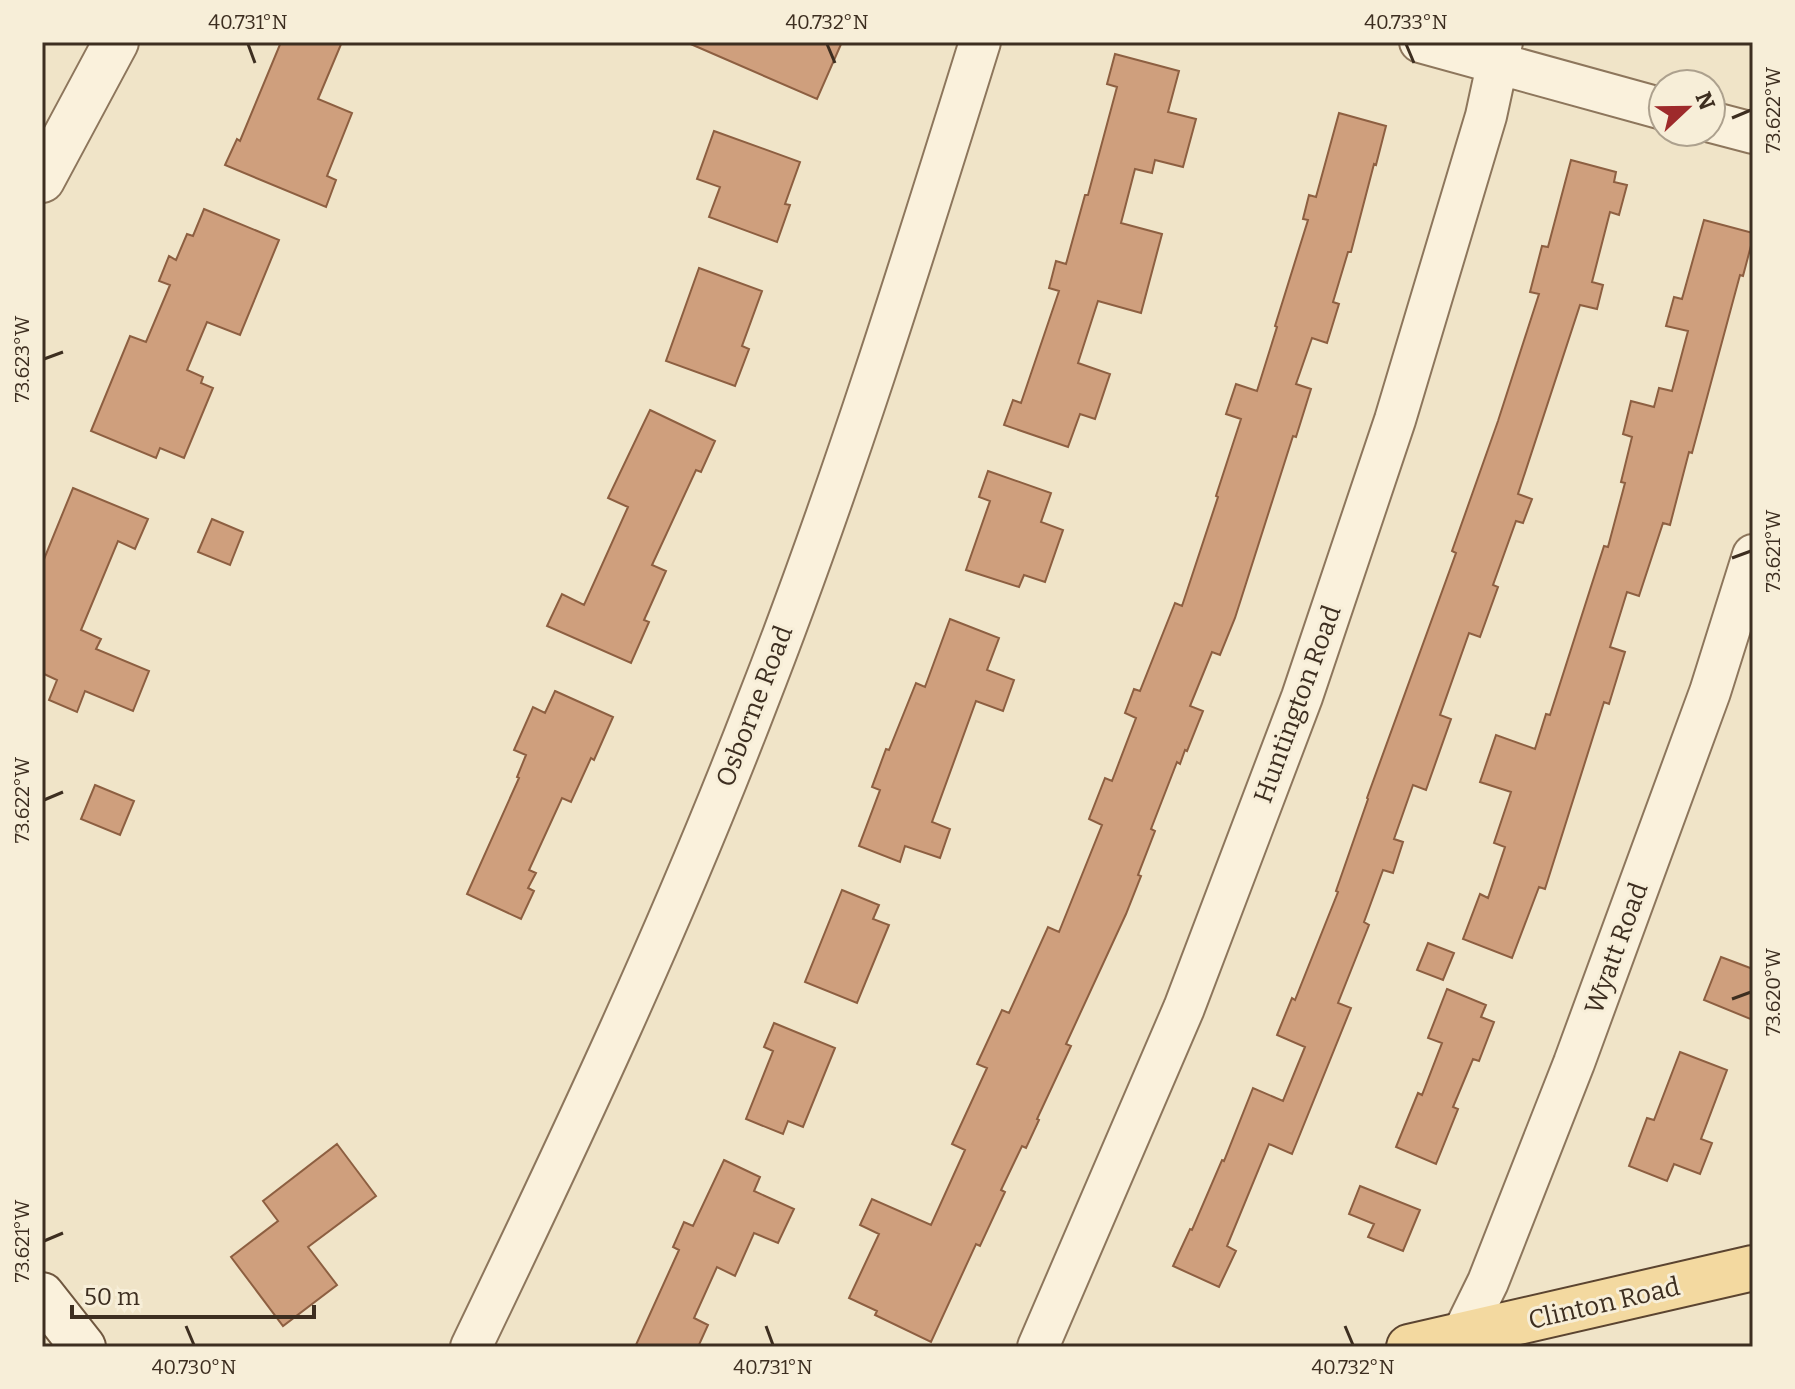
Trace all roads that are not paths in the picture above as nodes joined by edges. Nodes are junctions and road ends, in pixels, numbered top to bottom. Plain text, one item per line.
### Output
1 (116, 42) edge
2 (980, 42) edge
3 (1420, 42) edge
4 (1500, 53) edge
5 (1647, 104) edge
6 (1727, 126) edge
7 (1753, 133) edge
8 (42, 180) edge
9 (1753, 555) edge
10 (1753, 1268) edge
11 (42, 1295) edge
12 (1462, 1335) junction
13 (83, 1347) edge
14 (471, 1347) edge
15 (1038, 1347) edge
16 (1409, 1347) edge

1 - 8 street
2 - 14 street, Osborne Road
3 - 4 street
4 - 5 street
4 - 15 street, Huntington Road
6 - 7 street
9 - 12 street, Wyatt Road
10 - 12 main road, Clinton Road
11 - 13 street
12 - 16 main road, Clinton Road

